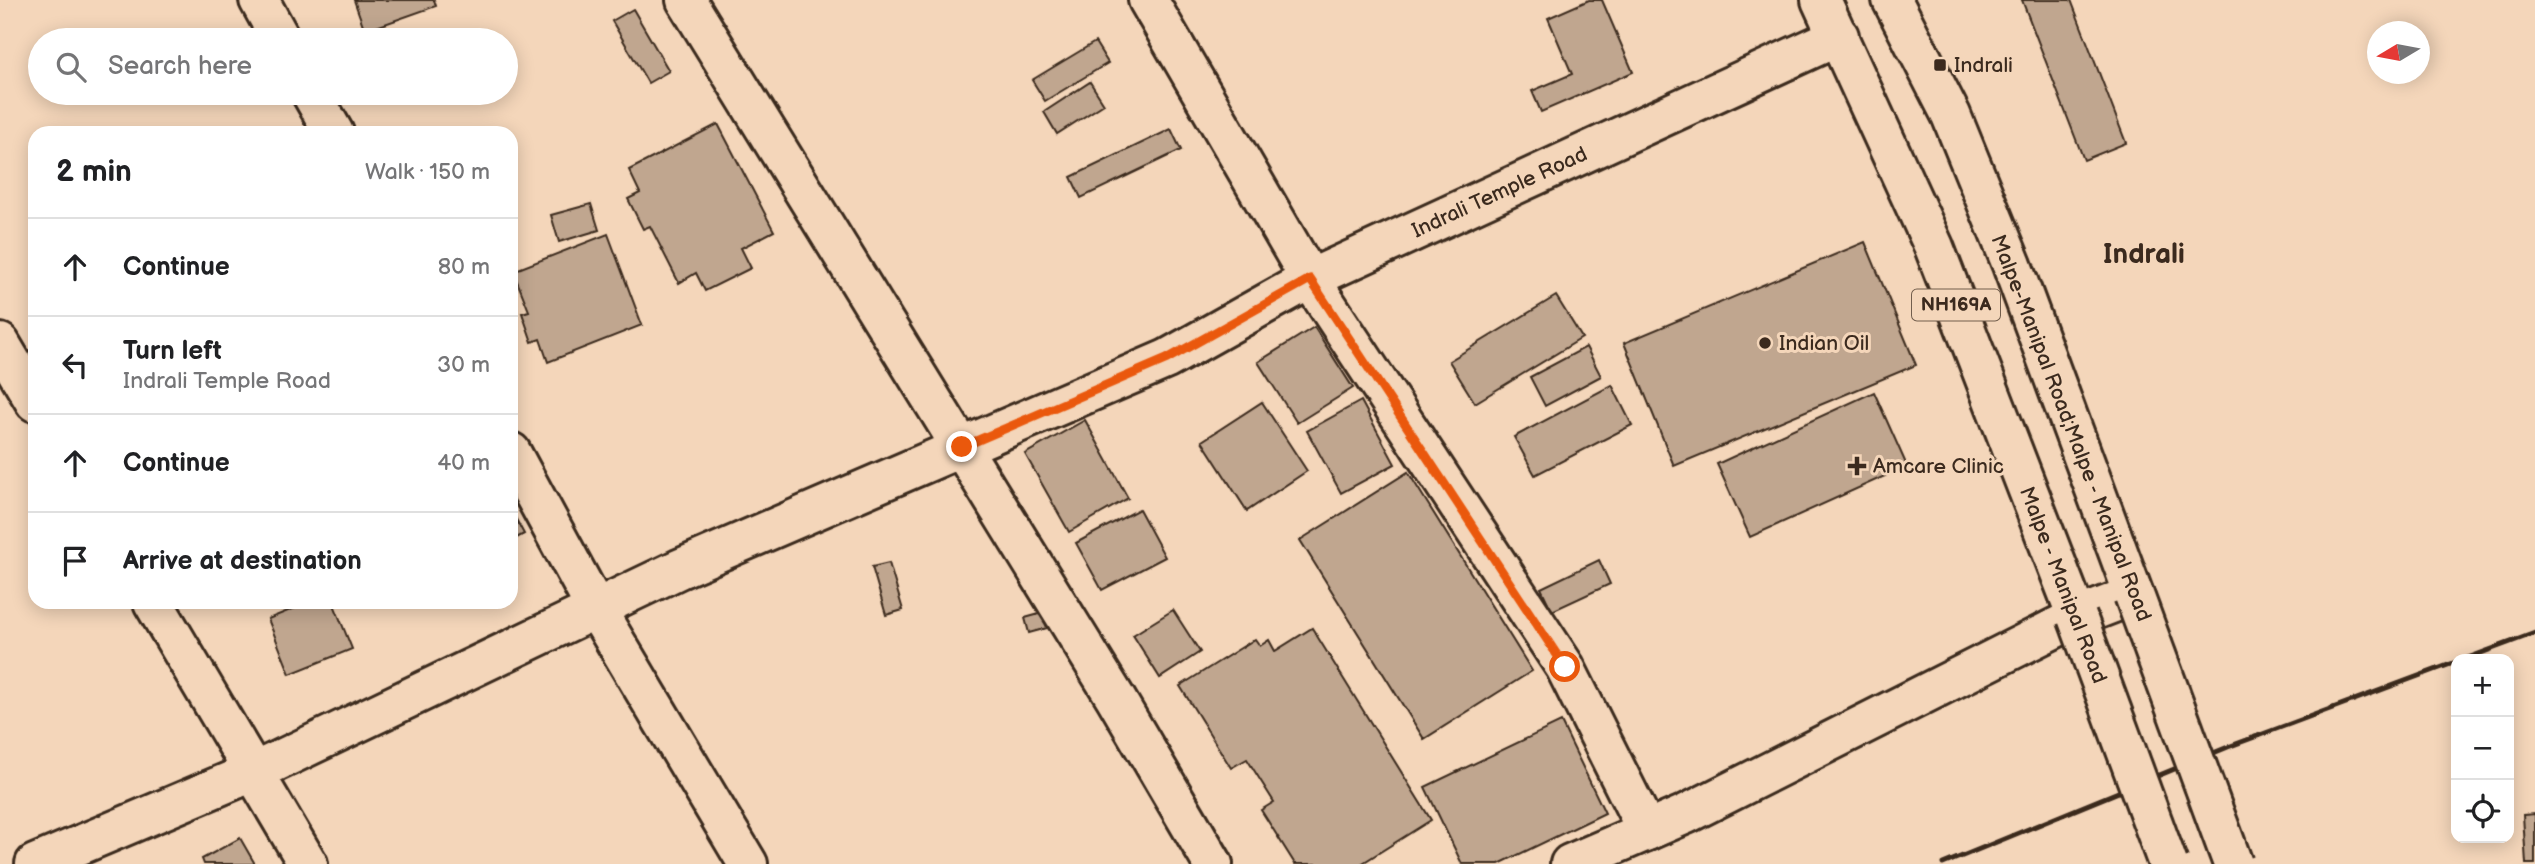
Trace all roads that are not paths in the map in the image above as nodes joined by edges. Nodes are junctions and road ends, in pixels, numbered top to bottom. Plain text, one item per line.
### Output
1 (259, 0) edge
2 (685, 0) edge
3 (1148, 0) edge
4 (1821, 0) edge
5 (1892, 0) edge
6 (274, 28) edge
7 (1839, 36) junction
8 (318, 105) edge
9 (330, 126) edge
10 (1310, 279) junction
11 (0, 343) edge
12 (28, 390) edge
13 (962, 447) junction
14 (518, 465) edge
15 (2134, 595) junction
16 (596, 608) junction
17 (157, 609) edge
18 (2077, 617) junction
19 (253, 773) junction
20 (1647, 831) junction
21 (35, 864) edge
22 (308, 864) edge
23 (748, 864) edge
24 (1213, 864) edge
25 (1570, 864) edge
26 (2168, 864) edge
27 (2233, 864) edge

1 - 6 main road
2 - 13 main road
3 - 10 main road
4 - 7 main road, Malpe - Manipal Road / NH169A
5 - 15 main road, Malpe-Manipal Road;Malpe - Manipal Road / NH169A
7 - 10 main road, Indrali Temple Road
7 - 18 main road, Malpe - Manipal Road / NH169A
8 - 9 main road
10 - 13 main road, Indrali Temple Road
10 - 20 main road
11 - 12 main road
13 - 16 main road, Indrali Temple Road
13 - 24 main road
14 - 16 main road
15 - 18 main road
15 - 27 main road, Malpe-Manipal Road;Malpe - Manipal Road / NH169A, bridge
16 - 19 main road, Indrali Temple Road
16 - 23 main road
17 - 19 main road
18 - 20 main road
18 - 26 main road, Malpe - Manipal Road / NH169A, bridge
19 - 21 main road, Indrali Temple Road
19 - 22 main road
20 - 25 main road

